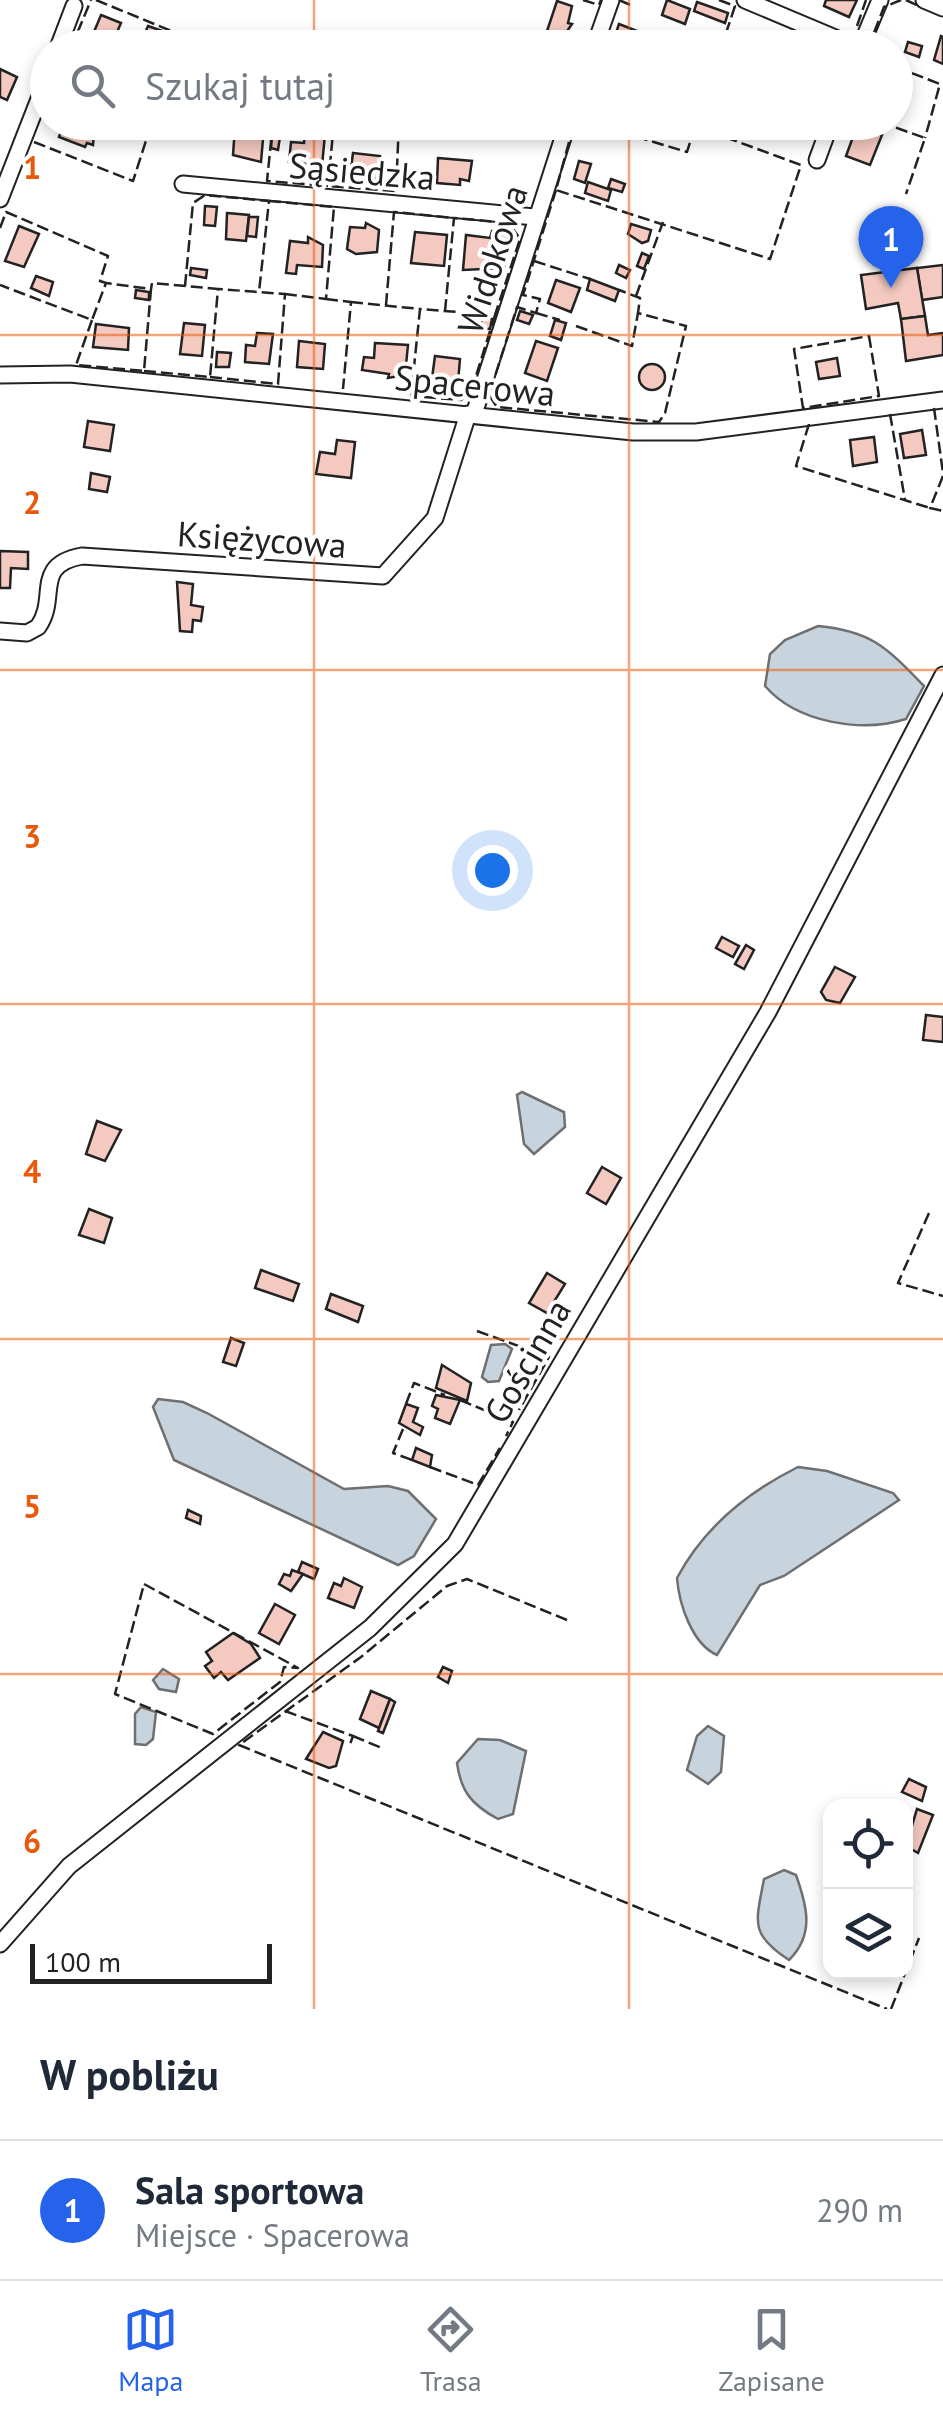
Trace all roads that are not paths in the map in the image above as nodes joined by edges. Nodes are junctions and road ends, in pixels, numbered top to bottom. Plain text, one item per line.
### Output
1 (610, 0) edge
2 (745, 0) edge
3 (880, 0) edge
4 (924, 0) edge
5 (74, 6) dead end
6 (943, 8) edge
7 (65, 30) edge
8 (600, 30) edge
9 (816, 30) edge
10 (867, 30) edge
11 (30, 122) edge
12 (562, 140) edge
13 (824, 140) edge
14 (816, 160) dead end
15 (182, 184) dead end
16 (0, 199) edge
17 (536, 218) junction
18 (0, 375) edge
19 (943, 400) edge
20 (471, 414) junction
21 (0, 631) edge
22 (943, 675) edge
23 (0, 1944) edge

1 - 8 street
2 - 9 street
3 - 10 street
4 - 6 street
5 - 7 street
11 - 16 street
12 - 17 street, Widokowa
13 - 14 street
15 - 17 street, Sąsiedzka
17 - 20 street, Widokowa
18 - 20 street, Spacerowa
19 - 20 street, Spacerowa
20 - 21 street, Księżycowa
22 - 23 street, Gościnna

